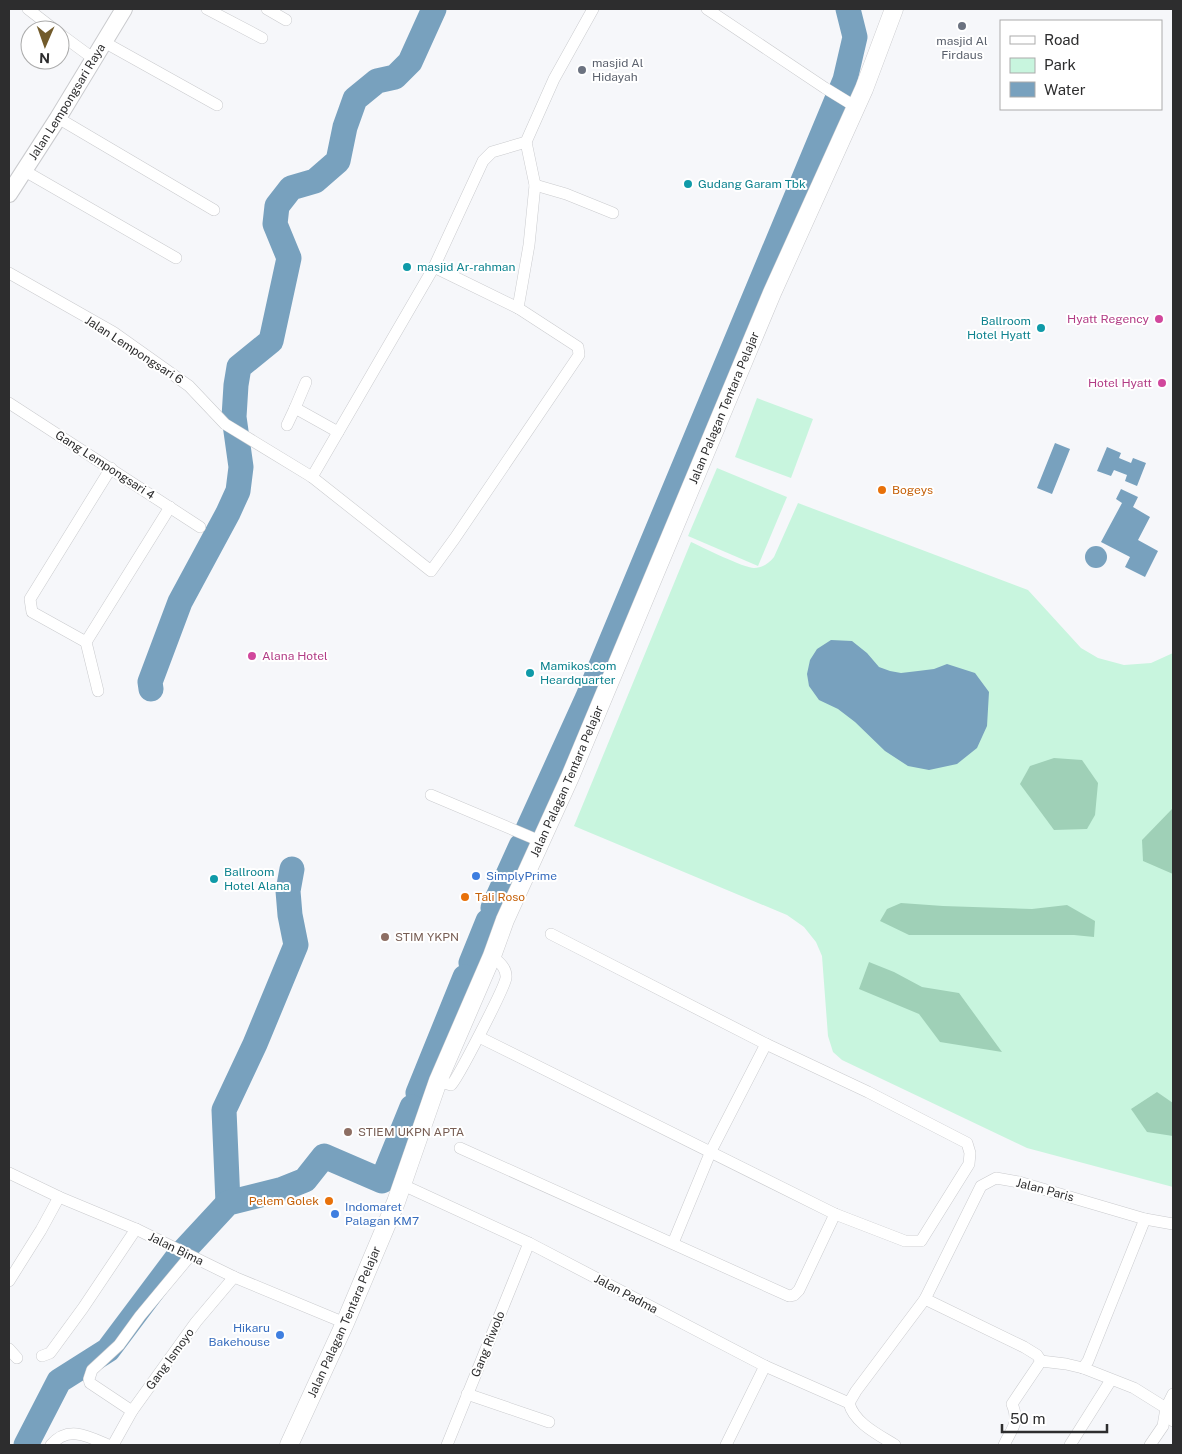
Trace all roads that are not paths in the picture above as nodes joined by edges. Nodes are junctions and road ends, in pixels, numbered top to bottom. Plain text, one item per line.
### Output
1 (28, 9) edge
2 (124, 9) edge
3 (207, 9) edge
4 (267, 9) edge
5 (593, 9) edge
6 (894, 9) edge
7 (715, 11) edge
8 (42, 20) edge
9 (286, 20) dead end
10 (262, 38) dead end
11 (70, 41) edge
12 (104, 42) junction
13 (94, 59) junction
14 (851, 103) junction
15 (217, 105) dead end
16 (58, 118) junction
17 (526, 142) junction
18 (24, 170) junction
19 (535, 184) junction
20 (9, 194) edge
21 (214, 210) dead end
22 (613, 213) dead end
23 (176, 258) dead end
24 (434, 267) junction
25 (9, 273) edge
26 (518, 308) junction
27 (306, 382) dead end
28 (9, 403) edge
29 (295, 408) junction
30 (287, 424) dead end
31 (338, 432) junction
32 (111, 468) junction
33 (312, 477) junction
34 (170, 507) junction
35 (200, 527) dead end
36 (86, 642) junction
37 (98, 691) dead end
38 (431, 795) dead end
39 (540, 841) junction
40 (551, 934) dead end
41 (492, 956) junction
42 (479, 1037) junction
43 (766, 1044) junction
44 (438, 1081) junction
45 (460, 1148) dead end
46 (711, 1151) junction
47 (9, 1173) edge
48 (403, 1185) junction
49 (59, 1198) junction
50 (835, 1214) junction
51 (1145, 1219) junction
52 (1173, 1224) edge
53 (136, 1230) junction
54 (673, 1243) junction
55 (529, 1244) junction
56 (186, 1254) junction
57 (234, 1277) junction
58 (9, 1281) edge
59 (925, 1299) junction
60 (345, 1324) junction
61 (9, 1349) edge
62 (42, 1356) dead end
63 (17, 1358) dead end
64 (1041, 1361) junction
65 (764, 1366) junction
66 (1083, 1368) junction
67 (1111, 1380) junction
68 (467, 1394) junction
69 (1173, 1394) edge
70 (849, 1403) junction
71 (1166, 1408) junction
72 (132, 1411) junction
73 (1173, 1421) edge
74 (549, 1422) dead end
75 (891, 1444) edge
76 (51, 1445) edge
77 (108, 1445) edge
78 (114, 1445) edge
79 (289, 1445) edge
80 (448, 1445) edge
81 (726, 1445) edge
82 (1004, 1445) edge
83 (1070, 1445) edge
84 (1150, 1445) edge

1 - 8 street
2 - 12 main road, Jalan Lempongsari Raya
3 - 10 street
4 - 9 street
5 - 17 street
6 - 14 main road, Jalan Palagan Tentara Pelajar
7 - 14 street
11 - 13 street
12 - 13 main road, Jalan Lempongsari Raya
12 - 15 street
13 - 16 main road, Jalan Lempongsari Raya
14 - 39 main road, Jalan Palagan Tentara Pelajar
16 - 18 main road, Jalan Lempongsari Raya
16 - 21 street
17 - 19 street
17 - 24 street
18 - 20 main road, Jalan Lempongsari Raya
18 - 23 street
19 - 22 street
19 - 26 street
24 - 26 street
24 - 31 street
25 - 33 street, Jalan Lempongsari 6
26 - 33 street, Jalan Lempongsari 6
27 - 29 street
28 - 32 street, Gang Lempongsari 4
29 - 30 street
29 - 31 street
31 - 33 street
32 - 34 street, Gang Lempongsari 4
32 - 36 street
34 - 35 street, Gang Lempongsari 4
34 - 36 street
36 - 37 street
38 - 39 street
39 - 41 main road, Jalan Palagan Tentara Pelajar
40 - 43 street
41 - 42 street
41 - 44 main road, Jalan Palagan Tentara Pelajar
42 - 44 street
42 - 46 street
43 - 46 street
43 - 50 street
44 - 48 main road, Jalan Palagan Tentara Pelajar
45 - 54 street
46 - 50 street
46 - 54 street
47 - 49 street, Jalan Bima
48 - 55 street, Jalan Padma
48 - 60 main road, Jalan Palagan Tentara Pelajar
49 - 53 street, Jalan Bima
49 - 58 street
50 - 54 street
51 - 52 street, Jalan Paris
51 - 59 street, Jalan Paris
51 - 66 street
53 - 56 street, Jalan Bima
53 - 62 street
55 - 65 street, Jalan Padma
55 - 68 street, Gang Riwolo
56 - 57 street, Jalan Bima
56 - 72 street
57 - 60 street, Jalan Bima
57 - 72 street, Gang Ismoyo
59 - 64 street
59 - 70 street, Jalan Paris
60 - 79 main road, Jalan Palagan Tentara Pelajar
61 - 63 street
64 - 66 street
64 - 82 street
65 - 70 street, Jalan Padma
65 - 81 street
66 - 67 street
67 - 71 street
67 - 83 street
68 - 74 street
68 - 80 street, Gang Riwolo
69 - 71 street
70 - 75 street
71 - 73 street
71 - 84 street
72 - 78 street, Gang Ismoyo
76 - 77 street

